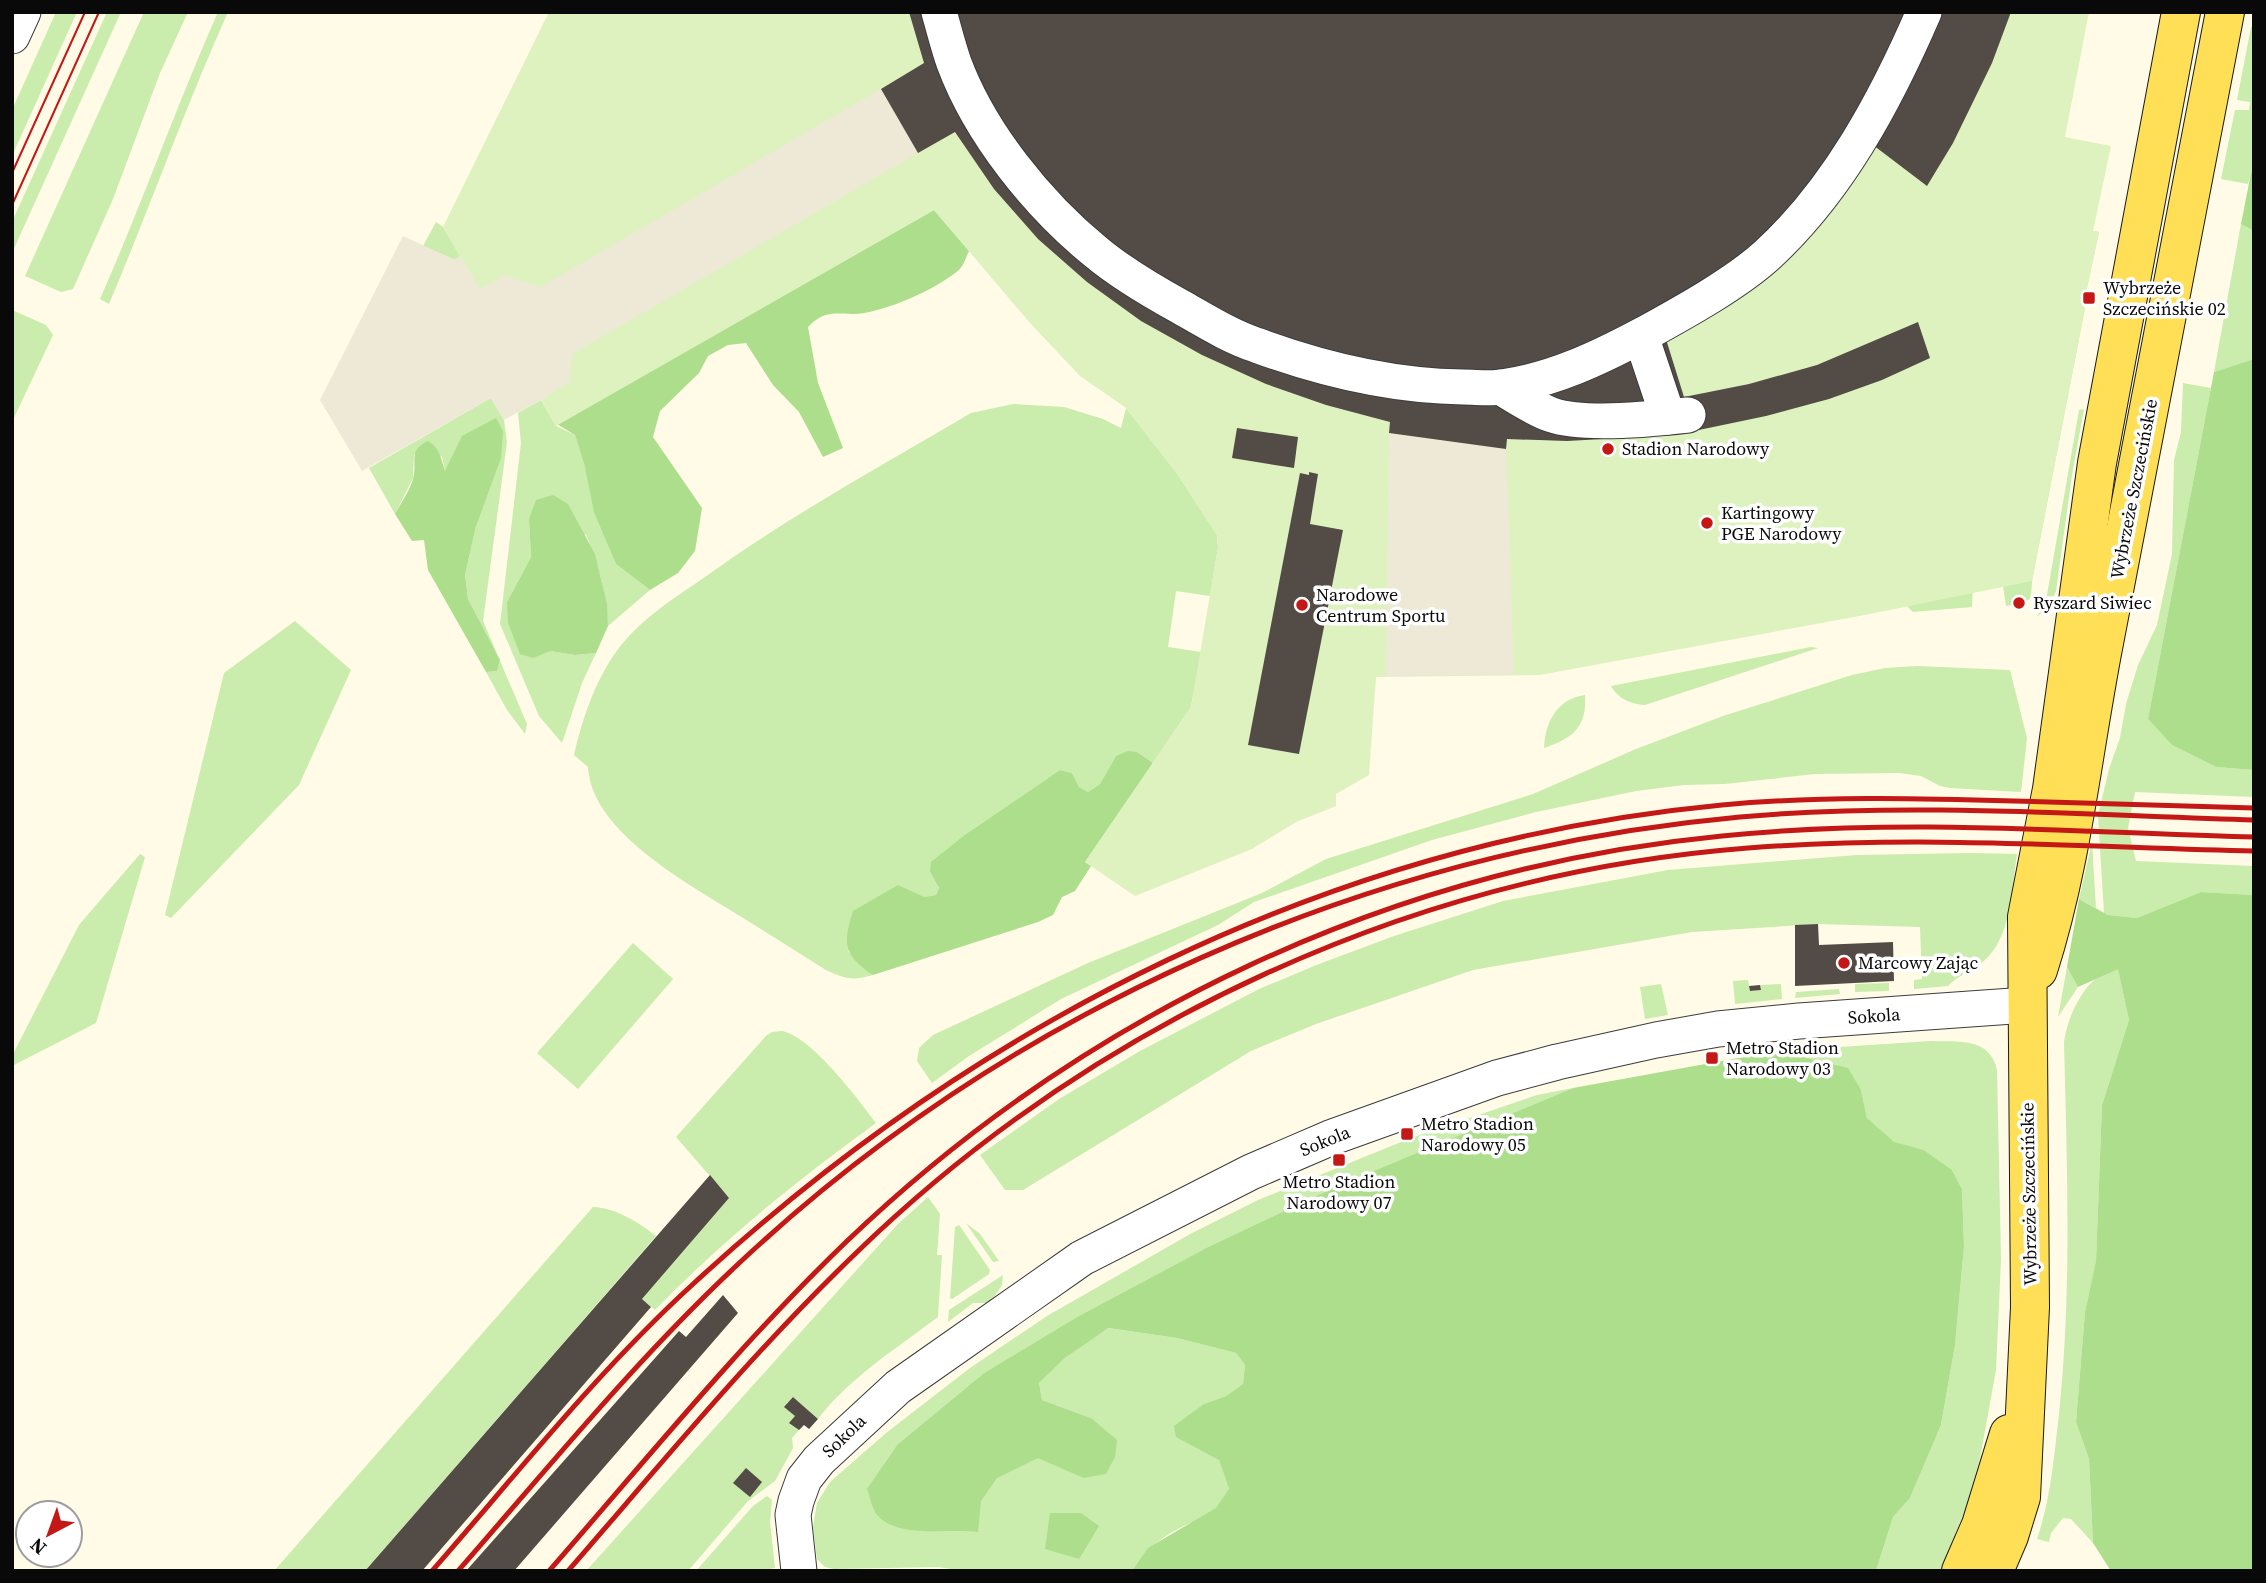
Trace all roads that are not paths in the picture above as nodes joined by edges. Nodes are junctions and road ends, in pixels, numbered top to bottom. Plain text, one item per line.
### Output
1 (23, 12) edge
2 (939, 12) edge
3 (1924, 12) edge
4 (2182, 12) edge
5 (2225, 12) edge
6 (12, 36) edge
7 (1641, 336) junction
8 (1500, 387) junction
9 (2027, 1005) junction
10 (2025, 1382) junction
11 (799, 1571) edge
12 (1961, 1571) edge
13 (1994, 1571) edge

1 - 6 street
2 - 8 street
3 - 7 street
4 - 9 main road, Wybrzeże Szczecińskie
5 - 9 main road, Wybrzeże Szczecińskie
7 - 8 street
7 - 8 street
9 - 10 main road, Wybrzeże Szczecińskie
9 - 11 street, Sokola
10 - 12 main road, Wybrzeże Szczecińskie
10 - 13 main road, Wybrzeże Szczecińskie

